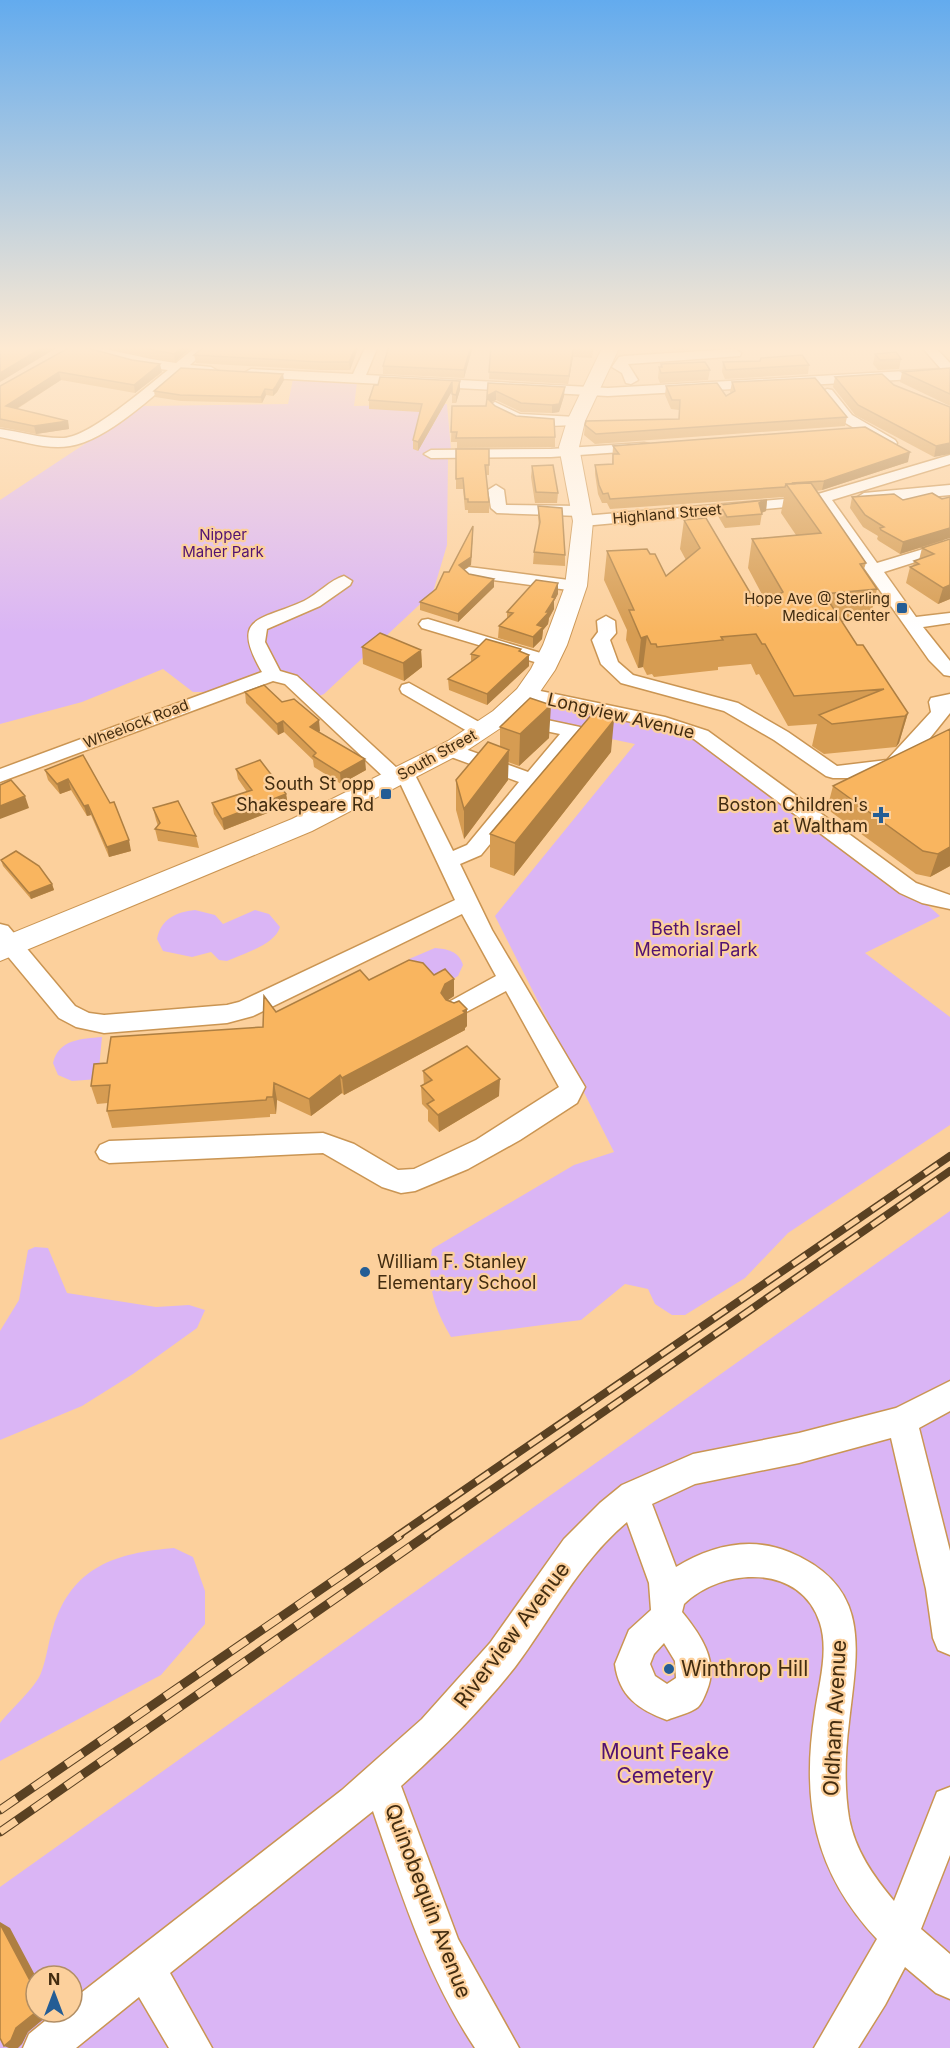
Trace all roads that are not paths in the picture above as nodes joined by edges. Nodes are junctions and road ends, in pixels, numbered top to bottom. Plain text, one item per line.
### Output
1 (571, 442) edge
2 (887, 442) edge
3 (658, 446) edge
4 (568, 452) junction
5 (430, 454) dead end
6 (950, 459) edge
7 (930, 465) junction
8 (950, 477) edge
9 (496, 490) dead end
10 (950, 490) edge
11 (823, 499) junction
12 (582, 516) junction
13 (950, 546) edge
14 (873, 569) junction
15 (469, 572) edge
16 (344, 581) dead end
17 (576, 586) junction
18 (950, 618) edge
19 (606, 621) dead end
20 (911, 623) junction
21 (428, 624) dead end
22 (548, 661) junction
23 (950, 670) edge
24 (273, 675) junction
25 (409, 688) dead end
26 (526, 694) junction
27 (945, 706) edge
28 (492, 724) junction
29 (450, 750) junction
30 (401, 775) junction
31 (0, 776) edge
32 (532, 780) junction
33 (447, 861) junction
34 (950, 902) edge
35 (467, 903) junction
36 (4, 942) edge
37 (509, 980) junction
38 (455, 1010) edge
39 (109, 1152) dead end
40 (950, 1395) edge
41 (902, 1421) junction
42 (633, 1496) junction
43 (950, 1638) edge
44 (381, 1781) junction
45 (950, 1805) edge
46 (902, 1934) junction
47 (145, 1969) junction
48 (950, 1979) edge
49 (43, 2048) edge
50 (192, 2048) edge
51 (498, 2048) edge
52 (834, 2048) edge

1 - 4 main road, South Street
2 - 7 street
3 - 4 street
4 - 5 street
4 - 12 main road, South Street
6 - 7 street, Highland Street
7 - 8 street
7 - 11 street, Highland Street
9 - 12 street, Highland Street
10 - 11 street, Highland Street
11 - 12 street, Highland Street
11 - 14 street
12 - 17 main road, South Street
13 - 14 street
14 - 20 street
15 - 17 street
16 - 24 street
17 - 22 main road, South Street
18 - 20 street
19 - 27 street
20 - 23 street
21 - 22 street
22 - 26 main road, South Street
24 - 30 street
24 - 31 street, Wheelock Road
25 - 28 street
26 - 28 main road, South Street
26 - 34 street, Longview Avenue
28 - 29 main road, South Street
28 - 32 street
29 - 30 main road, South Street
29 - 32 street
30 - 33 street
30 - 36 main road, South Street
32 - 33 street
33 - 35 street
35 - 36 street
35 - 37 street
37 - 38 street
37 - 39 street
40 - 41 street, Riverview Avenue
41 - 42 street, Riverview Avenue
41 - 43 street
42 - 44 street, Riverview Avenue
42 - 46 street, Oldham Avenue
44 - 47 street, Riverview Avenue
44 - 51 street, Quinobequin Avenue
45 - 46 street
46 - 48 street, Oldham Avenue
46 - 52 street
47 - 49 street, Riverview Avenue
47 - 50 street

